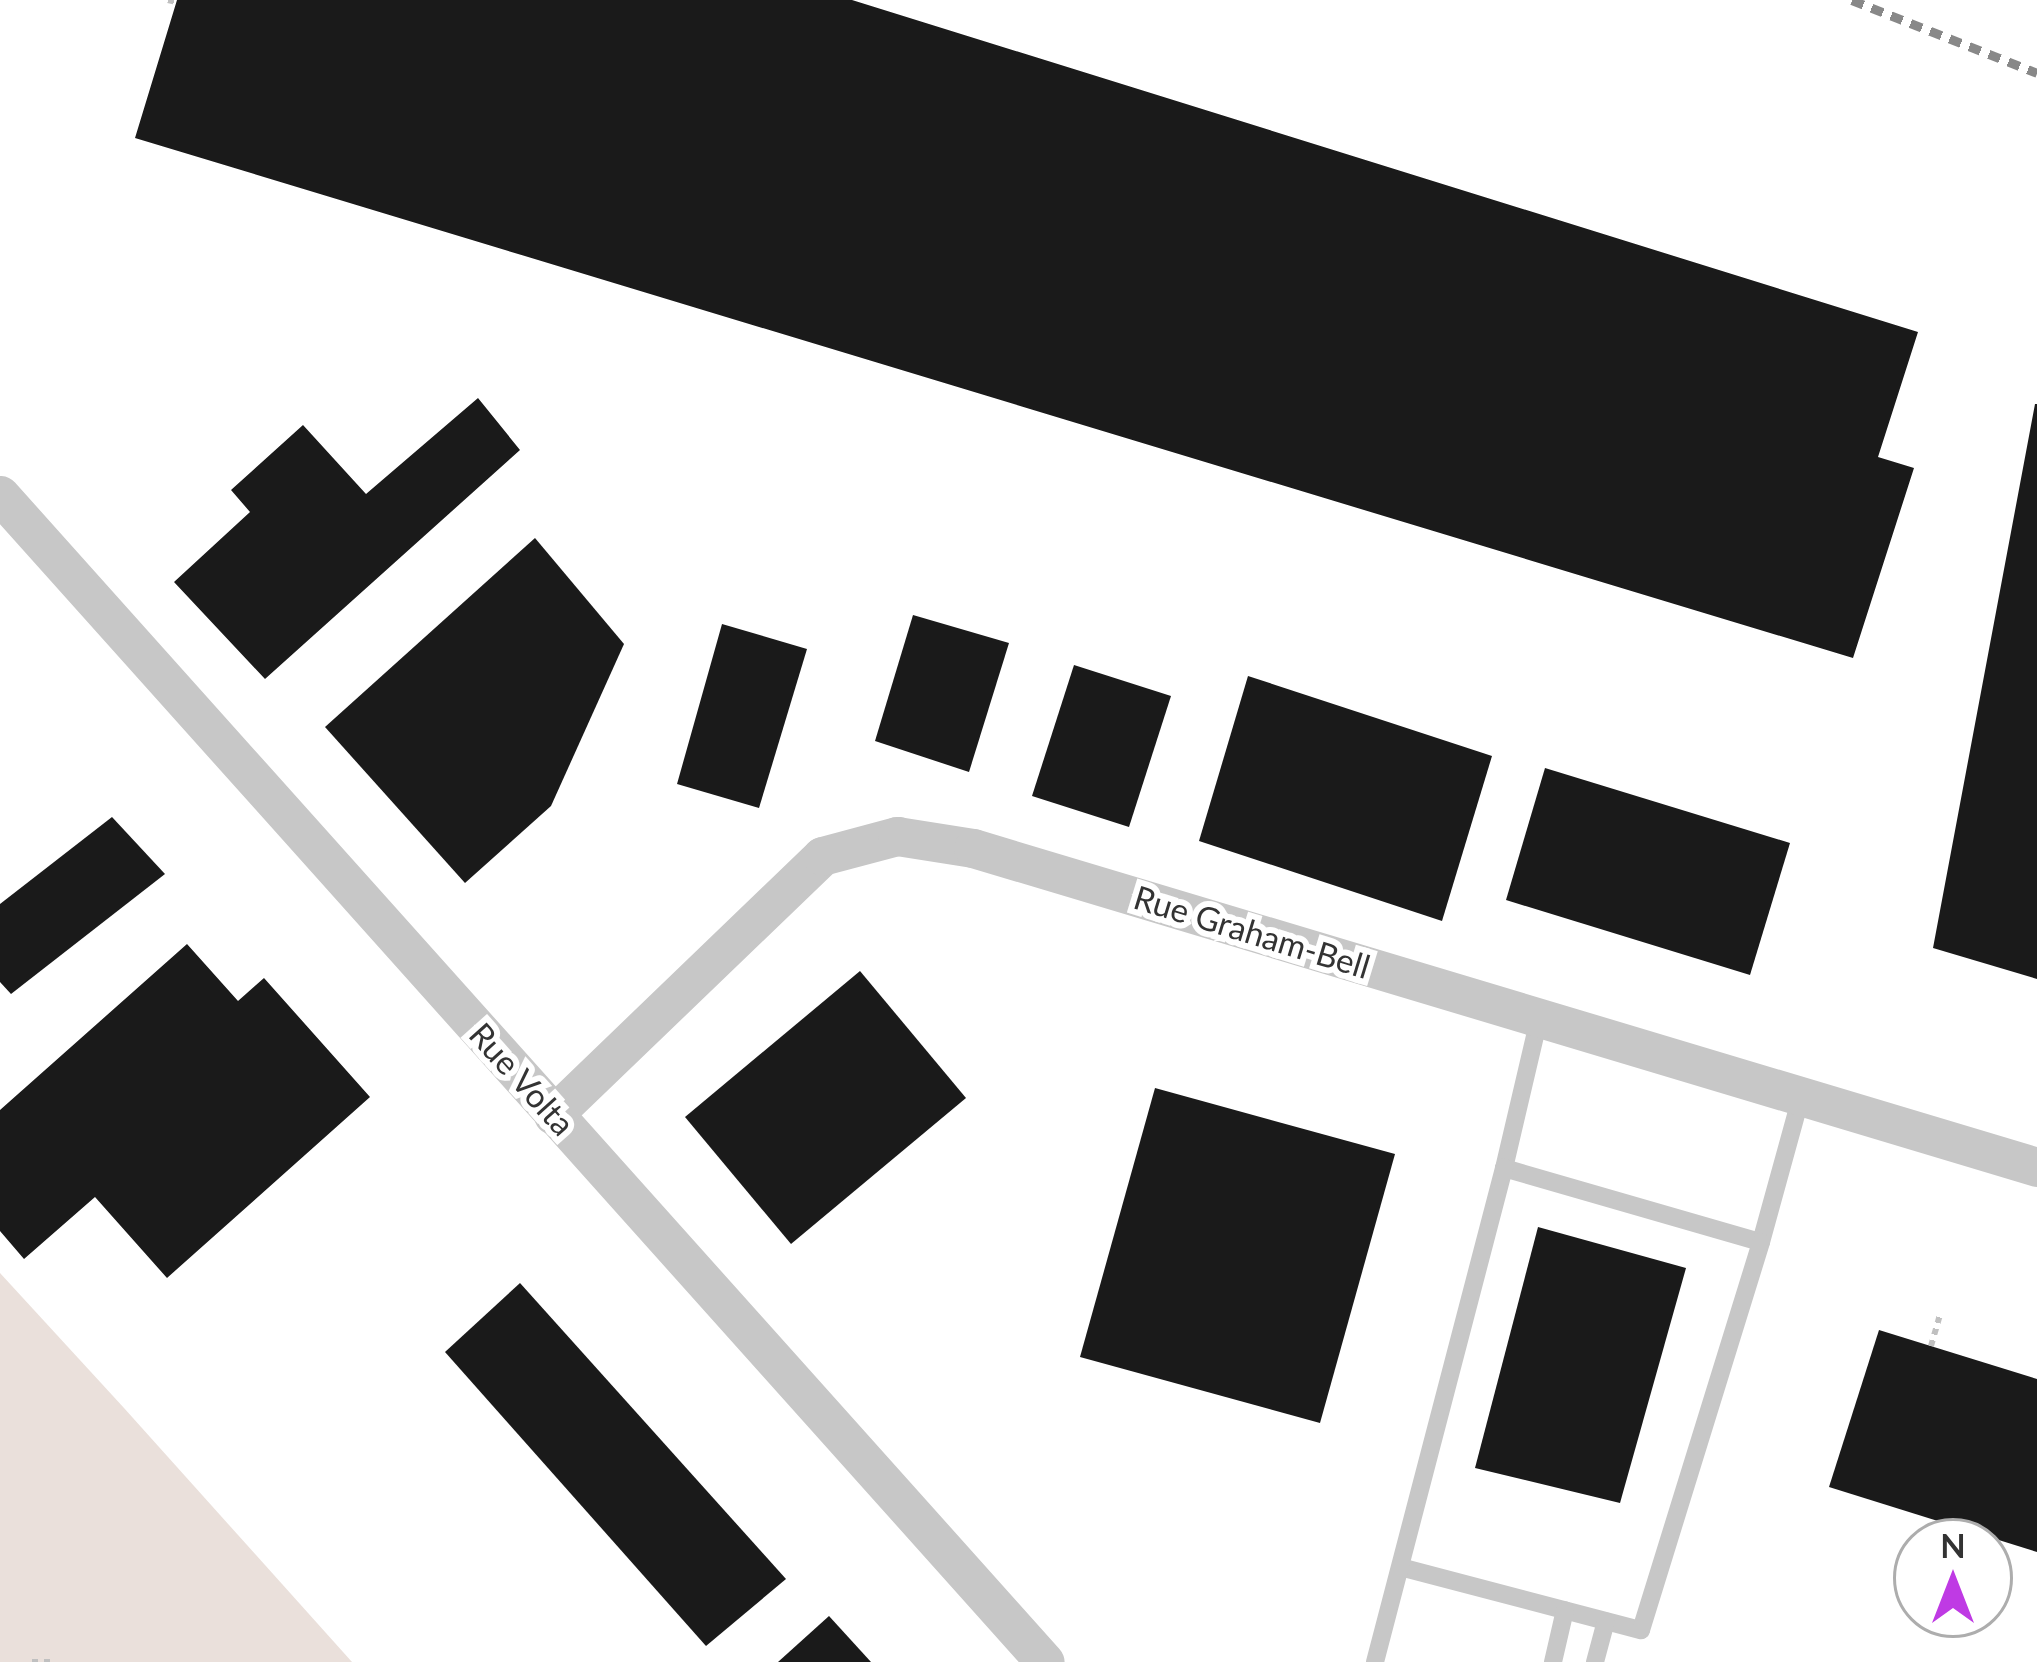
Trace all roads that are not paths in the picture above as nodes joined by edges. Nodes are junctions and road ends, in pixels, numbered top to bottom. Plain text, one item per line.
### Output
1 (0, 495) edge
2 (1539, 1018) junction
3 (1801, 1097) junction
4 (553, 1114) junction
5 (2037, 1167) edge
6 (1504, 1168) junction
7 (1761, 1242) junction
8 (1404, 1568) junction
9 (1565, 1610) junction
10 (1606, 1621) junction
11 (1045, 1662) edge
12 (1375, 1662) edge
13 (1553, 1662) edge
14 (1595, 1662) edge

1 - 4 street, Rue Volta
2 - 3 street, Rue Graham-Bell
2 - 4 street, Rue Graham-Bell
2 - 6 lane
3 - 5 street, Rue Graham-Bell
3 - 7 lane
4 - 11 street, Rue Volta
6 - 7 lane
6 - 8 lane
7 - 10 lane
8 - 9 lane
8 - 12 lane
9 - 10 lane
9 - 13 lane
10 - 14 lane

